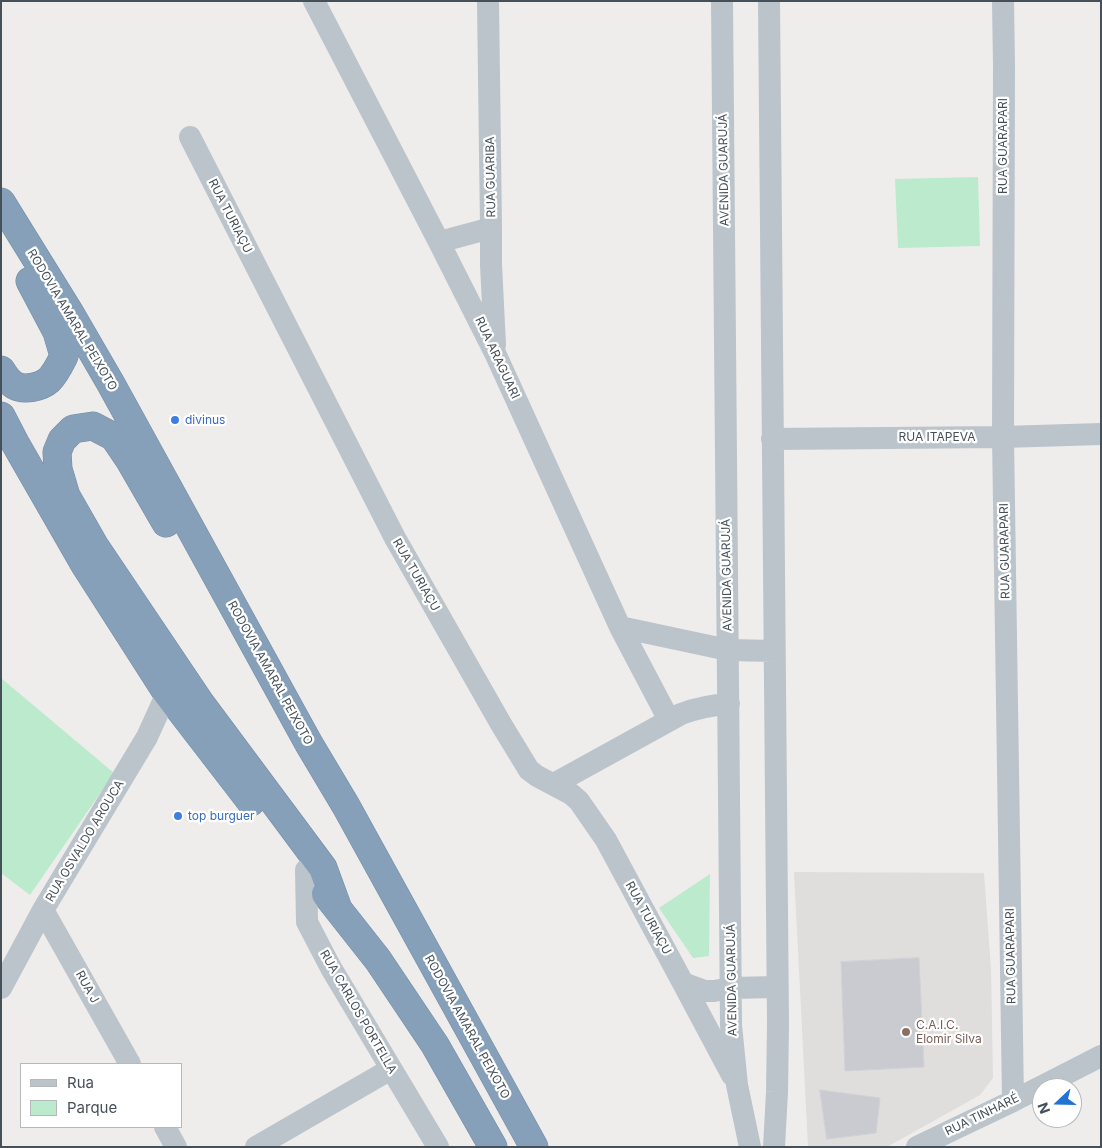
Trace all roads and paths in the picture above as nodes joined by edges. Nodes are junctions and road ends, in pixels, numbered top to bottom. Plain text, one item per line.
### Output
1 (314, 1) edge
2 (488, 1) edge
3 (722, 1) edge
4 (769, 1) edge
5 (1003, 1) edge
6 (190, 137) dead end
7 (1, 202) edge
8 (492, 228) junction
9 (1, 230) edge
10 (439, 242) junction
11 (495, 353) junction
12 (1, 370) edge
13 (1, 416) edge
14 (1101, 434) edge
15 (1003, 437) junction
16 (772, 439) junction
17 (620, 627) junction
18 (728, 650) junction
19 (774, 650) junction
20 (168, 693) junction
21 (729, 704) junction
22 (669, 720) junction
23 (309, 744) junction
24 (554, 784) junction
25 (306, 870) junction
26 (338, 909) junction
27 (43, 910) junction
28 (683, 983) junction
29 (778, 987) junction
30 (1, 988) edge
31 (731, 988) junction
32 (1101, 1056) edge
33 (129, 1063) edge
34 (391, 1069) junction
35 (737, 1085) junction
36 (1013, 1101) junction
37 (166, 1128) edge
38 (176, 1147) edge
39 (256, 1147) edge
40 (438, 1147) edge
41 (493, 1147) edge
42 (534, 1147) edge
43 (750, 1147) edge
44 (774, 1147) edge
45 (917, 1147) edge

1 - 10 street, RUA ARAGUARI
2 - 8 street, RUA GUARIBA
3 - 18 street, AVENIDA GUARUJÁ
4 - 16 street
5 - 15 street, RUA GUARAPARI
6 - 24 street, RUA TURIAÇU
7 - 23 highway, RODOVIA AMARAL PEIXOTO
8 - 10 street
8 - 11 street, RUA GUARIBA
9 - 12 highway
10 - 11 street, RUA ARAGUARI
11 - 17 street, RUA ARAGUARI
13 - 20 highway
14 - 15 street, RUA ITAPEVA
15 - 16 street, RUA ITAPEVA
15 - 36 street, RUA GUARAPARI
16 - 19 street
17 - 18 street
17 - 22 street, RUA ARAGUARI
18 - 19 street
18 - 21 street, AVENIDA GUARUJÁ
19 - 29 street
20 - 25 highway
20 - 27 street, RUA OSVALDO AROUCA
21 - 22 street
21 - 31 street, AVENIDA GUARUJÁ
22 - 24 street
23 - 26 highway
23 - 42 highway, RODOVIA AMARAL PEIXOTO
24 - 28 street, RUA TURIAÇU
25 - 26 highway
25 - 34 street, RUA CARLOS PORTELLA
26 - 41 highway
27 - 30 street, RUA OSVALDO AROUCA
27 - 33 street, RUA J
28 - 31 street
28 - 35 street, RUA TURIAÇU
29 - 31 street
29 - 44 street
31 - 35 street, AVENIDA GUARUJÁ
32 - 36 street, RUA TINHARÉ
34 - 39 street
34 - 40 street, RUA CARLOS PORTELLA
35 - 43 street, AVENIDA GUARUJÁ
36 - 45 street, RUA TINHARÉ
37 - 38 street

